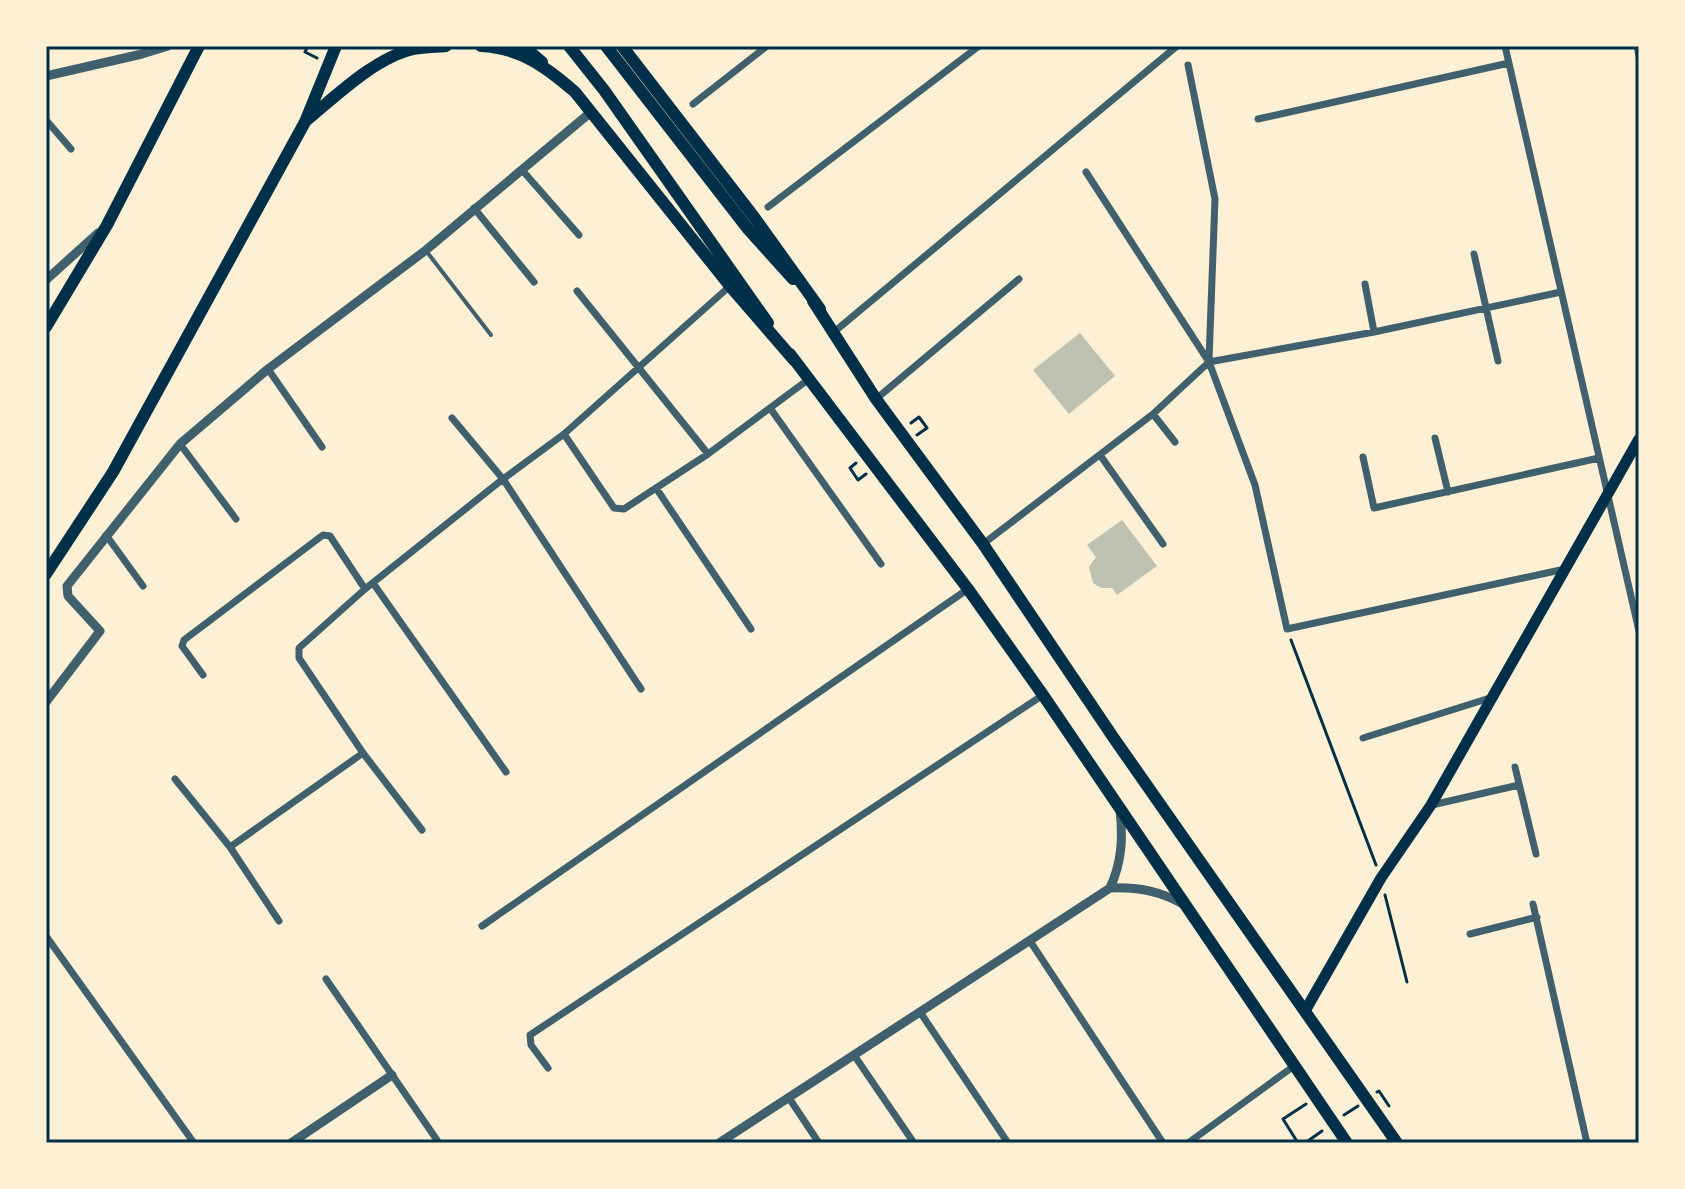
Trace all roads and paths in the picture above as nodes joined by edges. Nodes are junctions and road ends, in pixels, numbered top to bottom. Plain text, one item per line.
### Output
1 (168, 46) edge
2 (199, 46) edge
3 (308, 46) edge
4 (336, 46) edge
5 (446, 46) edge
6 (481, 46) edge
7 (523, 46) edge
8 (569, 46) edge
9 (606, 46) edge
10 (622, 46) edge
11 (767, 46) edge
12 (979, 46) edge
13 (1177, 46) edge
14 (1505, 46) edge
15 (1637, 46) edge
16 (141, 50) edge
17 (1639, 56) edge
18 (1509, 63) junction
19 (329, 64) junction
20 (1188, 65) dead end
21 (46, 76) edge
22 (575, 92) junction
23 (693, 104) dead end
24 (591, 112) junction
25 (1258, 119) dead end
26 (46, 120) edge
27 (305, 122) junction
28 (71, 149) dead end
29 (522, 170) junction
30 (1086, 172) dead end
31 (768, 207) dead end
32 (474, 208) junction
33 (107, 225) junction
34 (579, 235) dead end
35 (426, 250) junction
36 (1474, 254) dead end
37 (1019, 279) dead end
38 (46, 280) edge
39 (534, 282) dead end
40 (1365, 284) dead end
41 (730, 286) junction
42 (577, 291) dead end
43 (1561, 292) junction
44 (1487, 307) junction
45 (820, 309) junction
46 (46, 327) edge
47 (834, 332) junction
48 (1374, 332) junction
49 (491, 335) dead end
50 (794, 360) junction
51 (1498, 361) dead end
52 (1209, 362) junction
53 (641, 368) junction
54 (268, 369) junction
55 (809, 379) junction
56 (876, 399) junction
57 (770, 408) junction
58 (1153, 414) junction
59 (452, 418) dead end
60 (908, 426) dead end
61 (927, 428) dead end
62 (564, 434) junction
63 (1435, 438) dead end
64 (1639, 439) edge
65 (1175, 442) dead end
66 (180, 444) junction
67 (322, 447) dead end
68 (708, 454) junction
69 (1100, 455) junction
70 (1363, 457) dead end
71 (1599, 458) junction
72 (862, 459) dead end
73 (503, 479) junction
74 (858, 480) dead end
75 (656, 488) junction
76 (1448, 492) junction
77 (1608, 494) junction
78 (236, 519) dead end
79 (106, 535) junction
80 (983, 544) junction
81 (1163, 544) dead end
82 (881, 564) dead end
83 (1565, 569) junction
84 (46, 574) edge
85 (373, 583) junction
86 (143, 586) dead end
87 (365, 589) junction
88 (968, 589) junction
89 (751, 629) dead end
90 (1287, 629) junction
91 (1639, 631) edge
92 (203, 675) dead end
93 (641, 689) dead end
94 (1043, 695) junction
95 (1493, 697) junction
96 (46, 702) edge
97 (1363, 738) dead end
98 (363, 753) junction
99 (1515, 767) dead end
100 (506, 772) dead end
101 (175, 779) dead end
102 (1519, 785) junction
103 (1431, 805) junction
104 (1120, 809) junction
105 (422, 830) dead end
106 (230, 847) junction
107 (1536, 854) dead end
108 (1381, 878) junction
109 (1110, 888) junction
110 (1533, 904) dead end
111 (1185, 906) junction
112 (1537, 917) junction
113 (279, 921) dead end
114 (482, 926) dead end
115 (1470, 934) dead end
116 (46, 936) edge
117 (1030, 941) junction
118 (326, 979) dead end
119 (1407, 982) dead end
120 (1305, 1011) junction
121 (920, 1012) junction
122 (854, 1055) junction
123 (1294, 1066) junction
124 (548, 1068) dead end
125 (392, 1075) junction
126 (789, 1098) junction
127 (1316, 1098) junction
128 (194, 1143) edge
129 (291, 1143) edge
130 (439, 1143) edge
131 (719, 1143) edge
132 (819, 1143) edge
133 (914, 1143) edge
134 (1008, 1143) edge
135 (1163, 1143) edge
136 (1188, 1143) edge
137 (1298, 1143) edge
138 (1347, 1143) edge
139 (1397, 1143) edge
140 (1587, 1143) edge

1 - 16 street
2 - 33 main road
3 - 19 path
4 - 19 main road
5 - 27 main road
6 - 22 main road
7 - 22 main road
8 - 50 main road
9 - 45 main road
10 - 45 main road
11 - 23 street
12 - 31 street
13 - 47 street
14 - 18 street
15 - 17 street
16 - 21 street
18 - 25 street
18 - 43 street
19 - 27 main road
20 - 52 street
22 - 24 main road
24 - 29 street
24 - 41 main road
26 - 28 street
27 - 84 main road
29 - 32 street
29 - 34 street
30 - 52 street
32 - 35 street
32 - 39 street
33 - 38 street
33 - 46 main road
35 - 49 lane
35 - 54 street
36 - 44 street
37 - 56 street
40 - 48 street
41 - 50 main road
41 - 53 street
42 - 53 street
43 - 44 street
43 - 71 street
44 - 48 street
44 - 51 street
45 - 47 main road
47 - 56 main road
48 - 52 street
50 - 55 main road
52 - 58 street
52 - 90 street
53 - 62 street
53 - 68 street
54 - 66 street
54 - 67 street
55 - 57 street
55 - 88 main road
56 - 80 main road
57 - 68 street
57 - 82 street
58 - 65 street
58 - 69 street
59 - 73 street
60 - 61 path
62 - 73 street
62 - 75 street
63 - 76 street
64 - 77 main road
66 - 78 street
66 - 79 street
68 - 75 street
69 - 80 street
69 - 81 street
70 - 76 street
71 - 76 street
71 - 77 street
72 - 74 path
73 - 85 street
73 - 93 street
75 - 89 street
77 - 83 main road
77 - 91 street
79 - 86 street
79 - 96 street
80 - 120 main road
83 - 90 street
83 - 95 main road
85 - 87 street
85 - 100 street
87 - 92 street
87 - 98 street
88 - 94 main road
88 - 114 street
90 - 108 path
94 - 104 main road
94 - 124 street
95 - 97 street
95 - 103 main road
98 - 105 street
98 - 106 street
99 - 102 street
101 - 106 street
102 - 103 street
102 - 107 street
103 - 108 main road
104 - 109 street
104 - 111 main road
106 - 113 street
108 - 119 path
108 - 120 main road
109 - 111 street
109 - 117 street
110 - 112 street
111 - 123 main road
112 - 115 street
112 - 140 street
116 - 128 street
117 - 121 street
117 - 135 street
118 - 125 street
120 - 139 main road
121 - 122 street
121 - 134 street
122 - 126 street
122 - 133 street
123 - 127 main road
123 - 136 street
125 - 129 street
125 - 130 street
126 - 131 street
126 - 132 street
127 - 137 path
127 - 138 main road

